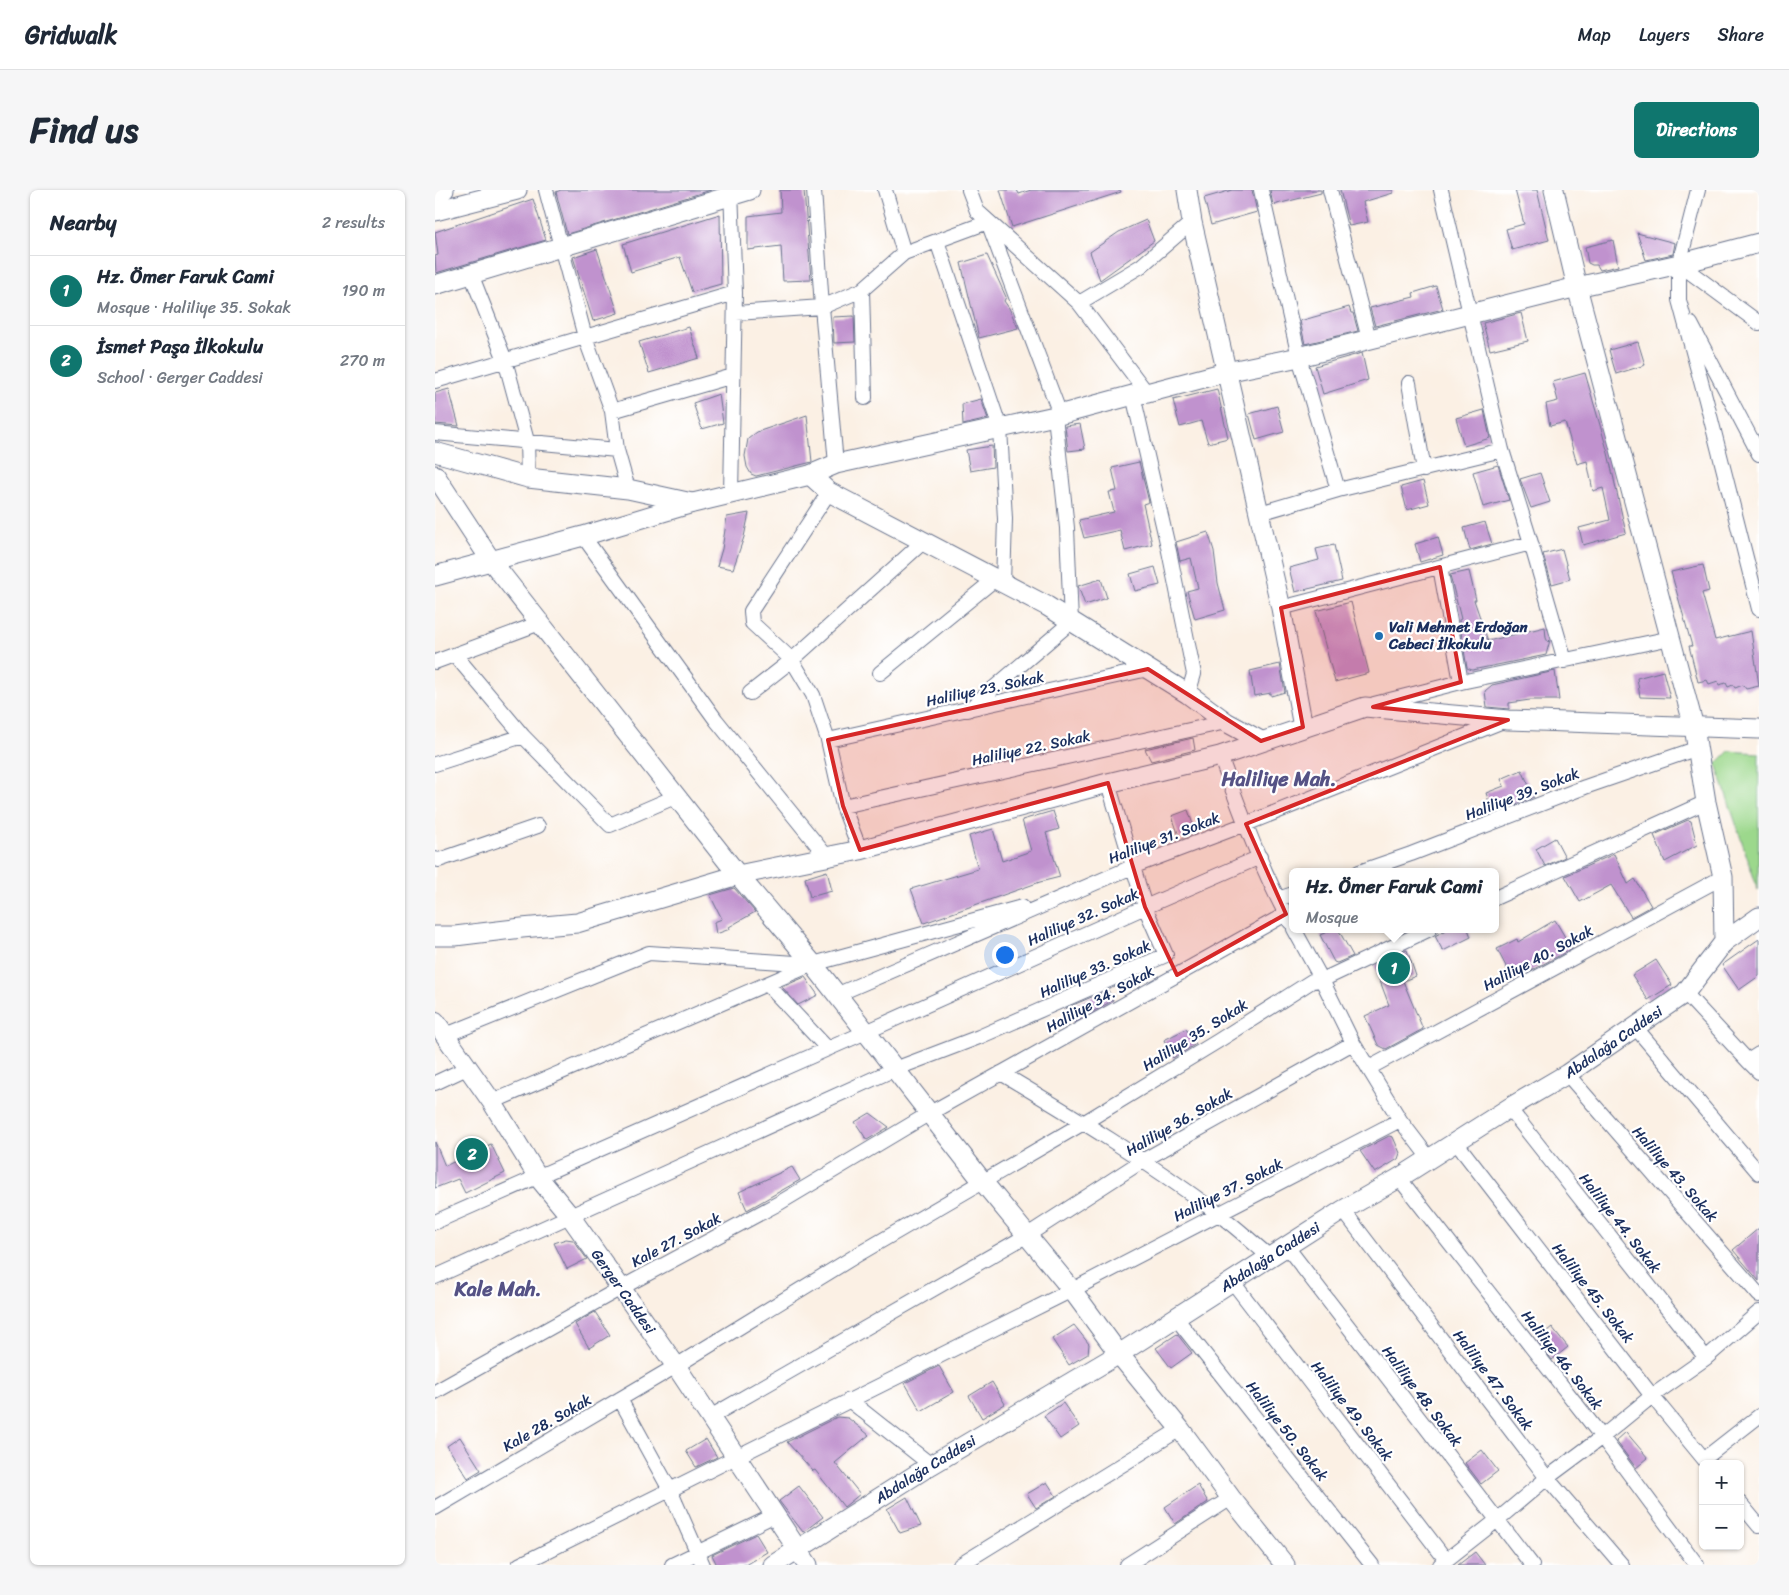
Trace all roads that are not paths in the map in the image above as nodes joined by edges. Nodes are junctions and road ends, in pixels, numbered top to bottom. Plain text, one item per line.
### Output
1 (444, 190) edge
2 (517, 190) edge
3 (546, 190) edge
4 (814, 190) edge
5 (885, 190) edge
6 (969, 190) edge
7 (1187, 190) edge
8 (1261, 190) edge
9 (1330, 190) edge
10 (1441, 190) edge
11 (1555, 190) edge
12 (1698, 190) edge
13 (435, 192) edge
14 (738, 192) edge
15 (435, 211) edge
16 (988, 222) junction
17 (1192, 222) junction
18 (937, 241) junction
19 (1759, 243) edge
20 (561, 246) junction
21 (903, 253) junction
22 (1679, 264) junction
23 (471, 274) junction
24 (435, 285) edge
25 (1577, 287) junction
26 (862, 290) junction
27 (735, 293) junction
28 (1679, 300) junction
29 (1079, 303) junction
30 (822, 307) junction
31 (736, 313) junction
32 (1470, 313) junction
33 (1759, 323) edge
34 (585, 337) junction
35 (1369, 338) junction
36 (1299, 357) junction
37 (505, 360) junction
38 (1226, 372) junction
39 (733, 376) junction
40 (435, 381) edge
41 (1409, 383) dead end
42 (1140, 394) junction
43 (865, 398) dead end
44 (612, 410) junction
45 (1058, 415) junction
46 (1000, 428) junction
47 (435, 432) edge
48 (527, 441) junction
49 (617, 450) junction
50 (1502, 450) junction
51 (435, 452) edge
52 (1759, 454) edge
53 (836, 464) junction
54 (1424, 470) junction
55 (435, 475) edge
56 (810, 475) junction
57 (528, 478) junction
58 (628, 489) junction
59 (1338, 490) junction
60 (829, 492) junction
61 (731, 493) junction
62 (693, 503) junction
63 (1260, 512) junction
64 (583, 536) junction
65 (923, 542) junction
66 (1531, 543) junction
67 (492, 562) junction
68 (1439, 567) junction
69 (435, 576) edge
70 (999, 581) junction
71 (1281, 608) junction
72 (1759, 609) edge
73 (1071, 622) junction
74 (540, 623) junction
75 (1671, 638) junction
76 (455, 655) junction
77 (792, 660) junction
78 (1565, 661) junction
79 (435, 662) edge
80 (1148, 670) junction
81 (880, 673) dead end
82 (1461, 682) junction
83 (750, 693) dead end
84 (1188, 694) junction
85 (1365, 707) junction
86 (968, 710) junction
87 (1508, 720) junction
88 (1226, 722) junction
89 (1303, 727) junction
90 (1694, 727) junction
91 (1759, 729) edge
92 (523, 736) junction
93 (828, 740) junction
94 (1261, 741) junction
95 (1697, 748) junction
96 (1220, 756) junction
97 (435, 764) edge
98 (1108, 783) junction
99 (677, 796) junction
100 (1706, 802) junction
101 (843, 806) junction
102 (1245, 824) junction
103 (538, 826) dead end
104 (860, 850) junction
105 (827, 857) junction
106 (1260, 857) junction
107 (435, 859) edge
108 (1132, 867) junction
109 (1371, 868) edge
110 (738, 875) junction
111 (1723, 876) junction
112 (1068, 894) junction
113 (1289, 895) edge
114 (1499, 896) edge
115 (1278, 899) junction
116 (1145, 907) junction
117 (1286, 914) junction
118 (1759, 917) edge
119 (1289, 920) edge
120 (1296, 933) edge
121 (1422, 933) edge
122 (435, 936) edge
123 (1724, 942) junction
124 (1166, 955) junction
125 (813, 964) junction
126 (1177, 975) junction
127 (1322, 980) junction
128 (767, 984) junction
129 (1685, 993) junction
130 (836, 995) junction
131 (1635, 1027) junction
132 (440, 1028) edge
133 (866, 1032) junction
134 (1353, 1043) junction
135 (828, 1049) junction
136 (1753, 1057) edge
137 (467, 1068) junction
138 (1369, 1068) junction
139 (895, 1069) junction
140 (1759, 1072) edge
141 (1001, 1074) junction
142 (1567, 1074) junction
143 (435, 1083) edge
144 (492, 1102) junction
145 (1509, 1108) junction
146 (930, 1114) junction
147 (1400, 1120) junction
148 (1085, 1122) junction
149 (1455, 1141) junction
150 (1429, 1158) junction
151 (1142, 1161) junction
152 (1759, 1173) edge
153 (538, 1176) junction
154 (1399, 1178) junction
155 (983, 1182) junction
156 (1343, 1210) junction
157 (1218, 1213) junction
158 (570, 1216) junction
159 (435, 1222) edge
160 (1026, 1236) junction
161 (1287, 1247) junction
162 (1270, 1257) junction
163 (435, 1277) edge
164 (1232, 1281) junction
165 (621, 1288) junction
166 (1072, 1290) junction
167 (1759, 1295) edge
168 (1759, 1312) edge
169 (1176, 1318) junction
170 (1119, 1354) junction
171 (1705, 1358) junction
172 (676, 1366) junction
173 (435, 1392) edge
174 (1652, 1396) junction
175 (619, 1399) junction
176 (849, 1400) junction
177 (1759, 1416) edge
178 (711, 1417) junction
179 (1179, 1429) junction
180 (1602, 1438) junction
181 (735, 1457) junction
182 (1705, 1460) edge
183 (1707, 1460) edge
184 (931, 1465) junction
185 (1547, 1478) junction
186 (670, 1490) junction
187 (1231, 1498) junction
188 (1741, 1505) edge
189 (435, 1508) edge
190 (775, 1515) junction
191 (1496, 1521) junction
192 (1759, 1526) edge
193 (797, 1549) junction
194 (697, 1552) junction
195 (1443, 1563) edge
196 (519, 1565) edge
197 (672, 1565) edge
198 (703, 1565) edge
199 (773, 1565) edge
200 (808, 1565) edge
201 (960, 1565) edge
202 (1127, 1565) edge
203 (1285, 1565) edge
204 (1372, 1565) edge
205 (1532, 1565) edge
206 (1622, 1565) edge
207 (1697, 1565) edge

1 - 13 street
2 - 15 street
3 - 20 street
4 - 30 street
5 - 21 street
6 - 16 street
7 - 17 street
8 - 36 street
9 - 35 street
10 - 32 street
11 - 25 street
12 - 22 street
14 - 20 street
14 - 27 street
16 - 18 street
16 - 29 street
16 - 45 street
17 - 29 street
17 - 38 street
18 - 21 street
18 - 46 street
19 - 22 street
20 - 23 street
20 - 34 street
21 - 26 street
22 - 25 street
22 - 28 street
22 - 33 street
23 - 24 street
23 - 37 street
25 - 32 street
25 - 75 street
26 - 30 street
26 - 43 street
27 - 31 street
27 - 34 street
28 - 52 street
28 - 72 street
29 - 42 street
30 - 31 street
30 - 53 street
31 - 39 street
32 - 35 street
32 - 50 street
34 - 37 street
34 - 44 street
35 - 36 street
36 - 38 street
36 - 59 street
37 - 40 street
37 - 48 street
38 - 42 street
38 - 63 street
39 - 44 street
39 - 61 street
41 - 54 street
42 - 45 street
42 - 84 street
44 - 49 street
45 - 46 street
45 - 73 street
46 - 53 street
46 - 70 street
47 - 48 street
48 - 49 street
48 - 57 street
49 - 58 street
50 - 54 street
50 - 66 street
51 - 57 street
53 - 56 street
54 - 59 street
55 - 67 street
56 - 60 street
56 - 61 street
57 - 58 street
58 - 62 street
59 - 63 street
60 - 65 street
60 - 77 street
61 - 62 street
62 - 64 street
63 - 71 street
64 - 67 street
64 - 105 street
65 - 70 street
65 - 77 street
66 - 68 street
66 - 78 street
67 - 69 street
67 - 74 street
68 - 71 street
68 - 82 street
70 - 73 street
70 - 81 street
71 - 89 street
73 - 80 street
73 - 86 street
74 - 76 street
74 - 99 street
75 - 78 street
75 - 90 street
76 - 79 street
76 - 92 street
77 - 83 street
77 - 93 street
78 - 82 street
80 - 84 street
80 - 86 street, Haliliye 23. Sokak
82 - 85 street
84 - 88 street
85 - 87 street
85 - 89 street
86 - 93 street, Haliliye 23. Sokak
87 - 90 street
87 - 102 street, Haliliye 31. Sokak
88 - 94 street
88 - 101 street, Haliliye 22. Sokak
89 - 94 street
90 - 91 street
90 - 95 street
92 - 97 street
92 - 99 street
93 - 101 street
94 - 96 street
95 - 100 street
95 - 109 street, Haliliye 39. Sokak
96 - 98 street
96 - 102 street
98 - 104 street
98 - 108 street, Haliliye 33. Sokak
99 - 110 street
100 - 111 street
100 - 114 street
101 - 104 street
102 - 106 street
102 - 108 street, Haliliye 31. Sokak
103 - 107 street
104 - 105 street
105 - 110 street
106 - 115 street
106 - 116 street, Haliliye 32. Sokak
108 - 112 street, Haliliye 31. Sokak
108 - 116 street, Haliliye 33. Sokak
110 - 122 street
110 - 125 street
111 - 123 street
111 - 138 street, Haliliye 40. Sokak
112 - 125 street
112 - 130 street, Haliliye 31. Sokak
113 - 115 street
115 - 117 street
116 - 124 street, Haliliye 33. Sokak
116 - 133 street, Haliliye 32. Sokak
117 - 119 street
117 - 126 street, Haliliye 34. Sokak
118 - 123 street, Abdalağa Caddesi
120 - 127 street
121 - 127 street, Haliliye 35. Sokak
123 - 129 street, Abdalağa Caddesi
124 - 126 street
124 - 139 street, Haliliye 33. Sokak
125 - 128 street
125 - 130 street
125 - 132 street
126 - 141 street, Haliliye 34. Sokak
127 - 134 street
127 - 148 street, Haliliye 35. Sokak
128 - 135 street
128 - 144 street
129 - 131 street, Abdalağa Caddesi
129 - 136 street
130 - 133 street
131 - 142 street, Abdalağa Caddesi
131 - 152 street
132 - 137 street, Gerger Caddesi
133 - 135 street, Haliliye 32. Sokak
133 - 139 street
134 - 138 street
134 - 151 street, Haliliye 36. Sokak
135 - 153 street, Haliliye 32. Sokak
136 - 140 street
137 - 143 street
137 - 144 street, Gerger Caddesi
138 - 147 street
139 - 146 street
139 - 158 street, Haliliye 33. Sokak
141 - 146 street, Haliliye 34. Sokak
141 - 148 street
142 - 145 street, Abdalağa Caddesi
142 - 167 street, Haliliye 43. Sokak
144 - 153 street, Gerger Caddesi
145 - 149 street, Abdalağa Caddesi
145 - 171 street, Haliliye 44. Sokak
146 - 155 street
146 - 165 street, Kale 27. Sokak
147 - 150 street
147 - 157 street, Haliliye 37. Sokak
148 - 151 street
148 - 155 street, Haliliye 35. Sokak
149 - 150 street, Abdalağa Caddesi
149 - 174 street, Haliliye 45. Sokak
150 - 154 street, Abdalağa Caddesi
151 - 157 street
151 - 160 street, Haliliye 36. Sokak
153 - 158 street, Gerger Caddesi
153 - 159 street, Haliliye 32. Sokak
154 - 156 street, Abdalağa Caddesi
154 - 180 street, Haliliye 46. Sokak
155 - 160 street
155 - 172 street, Haliliye 35. Sokak
156 - 161 street, Abdalağa Caddesi
156 - 185 street, Haliliye 47. Sokak
157 - 162 street
157 - 166 street, Haliliye 37. Sokak
158 - 163 street, Haliliye 33. Sokak
158 - 165 street, Gerger Caddesi
160 - 166 street
160 - 178 street, Haliliye 36. Sokak
161 - 162 street, Abdalağa Caddesi
161 - 191 street, Haliliye 48. Sokak
162 - 164 street, Abdalağa Caddesi
164 - 169 street, Abdalağa Caddesi
164 - 195 street, Haliliye 49. Sokak
165 - 172 street, Gerger Caddesi
165 - 173 street, Kale 27. Sokak
166 - 170 street
166 - 176 street, Haliliye 37. Sokak
168 - 171 street
169 - 170 street, Abdalağa Caddesi
169 - 204 street, Haliliye 50. Sokak
170 - 179 street
170 - 184 street, Abdalağa Caddesi
171 - 174 street
172 - 175 street, Kale 28. Sokak
172 - 178 street, Gerger Caddesi
174 - 180 street
174 - 182 street, Haliliye 45. Sokak
175 - 186 street
175 - 189 street, Kale 28. Sokak
176 - 181 street, Haliliye 37. Sokak
176 - 184 street
177 - 183 street
178 - 181 street, Gerger Caddesi
179 - 187 street
179 - 201 street
180 - 185 street
180 - 207 street, Haliliye 46. Sokak
181 - 186 street, Haliliye 37. Sokak
181 - 190 street, Gerger Caddesi
184 - 193 street, Abdalağa Caddesi
185 - 191 street
185 - 206 street, Haliliye 47. Sokak
186 - 194 street
186 - 196 street, Haliliye 37. Sokak
187 - 202 street
187 - 203 street
188 - 192 street
190 - 193 street, Gerger Caddesi
190 - 194 street
191 - 195 street
191 - 205 street, Haliliye 48. Sokak
193 - 199 street, Abdalağa Caddesi
193 - 200 street, Gerger Caddesi
194 - 197 street
194 - 198 street

